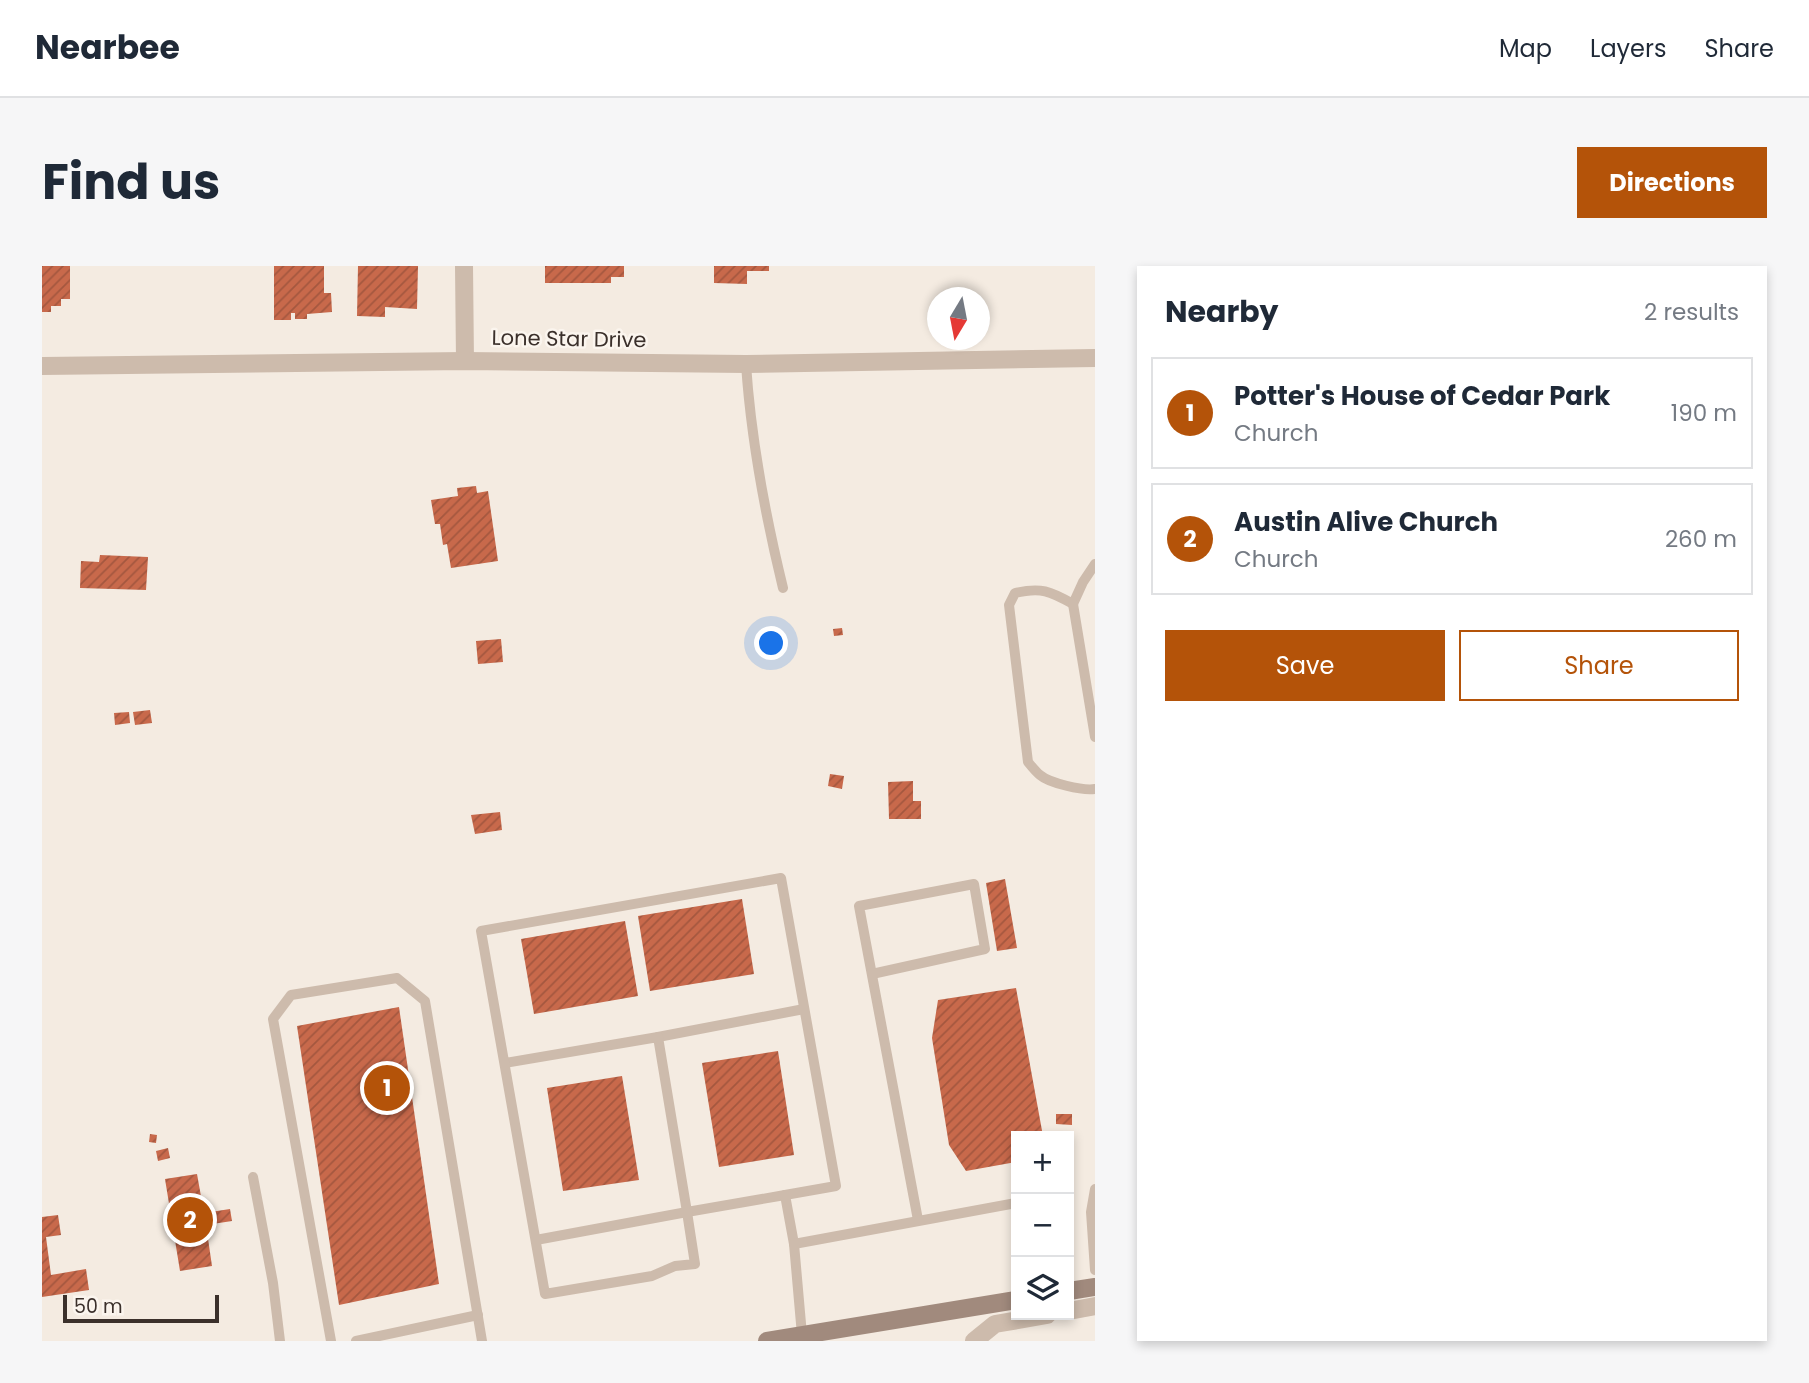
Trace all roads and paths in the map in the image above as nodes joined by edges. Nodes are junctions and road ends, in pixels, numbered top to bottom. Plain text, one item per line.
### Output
1 (464, 266) edge
2 (1095, 358) edge
3 (465, 361) junction
4 (746, 364) junction
5 (42, 366) edge
6 (1095, 564) edge
7 (783, 588) dead end
8 (1073, 604) junction
9 (1095, 737) edge
10 (1095, 789) edge
11 (872, 974) junction
12 (804, 1009) junction
13 (658, 1037) junction
14 (505, 1063) junction
15 (253, 1177) dead end
16 (1095, 1189) edge
17 (785, 1195) junction
18 (1011, 1204) edge
19 (687, 1212) junction
20 (918, 1220) junction
21 (536, 1240) junction
22 (794, 1244) junction
23 (1095, 1270) edge
24 (1095, 1287) edge
25 (1074, 1290) edge
26 (1011, 1301) edge
27 (1095, 1306) edge
28 (1074, 1310) edge
29 (478, 1315) junction
30 (1018, 1320) edge
31 (802, 1338) edge
32 (280, 1341) edge
33 (331, 1341) edge
34 (356, 1341) edge
35 (482, 1341) edge
36 (766, 1341) edge
37 (974, 1341) edge

1 - 3 street
2 - 4 street, Lone Star Drive
3 - 4 street, Lone Star Drive
3 - 5 street, Lone Star Drive
4 - 7 lane
6 - 8 lane
8 - 9 lane
8 - 10 lane
11 - 11 lane
11 - 20 lane
12 - 13 lane
12 - 14 lane
12 - 17 lane
13 - 14 lane
13 - 19 lane
14 - 21 lane
15 - 32 lane
16 - 23 lane
17 - 19 lane
17 - 22 lane
18 - 20 lane
19 - 21 lane
19 - 21 lane
20 - 22 lane
22 - 31 lane
24 - 25 main road
26 - 31 main road
27 - 28 street
29 - 33 lane
29 - 34 lane
29 - 35 lane
30 - 37 street
31 - 36 main road

